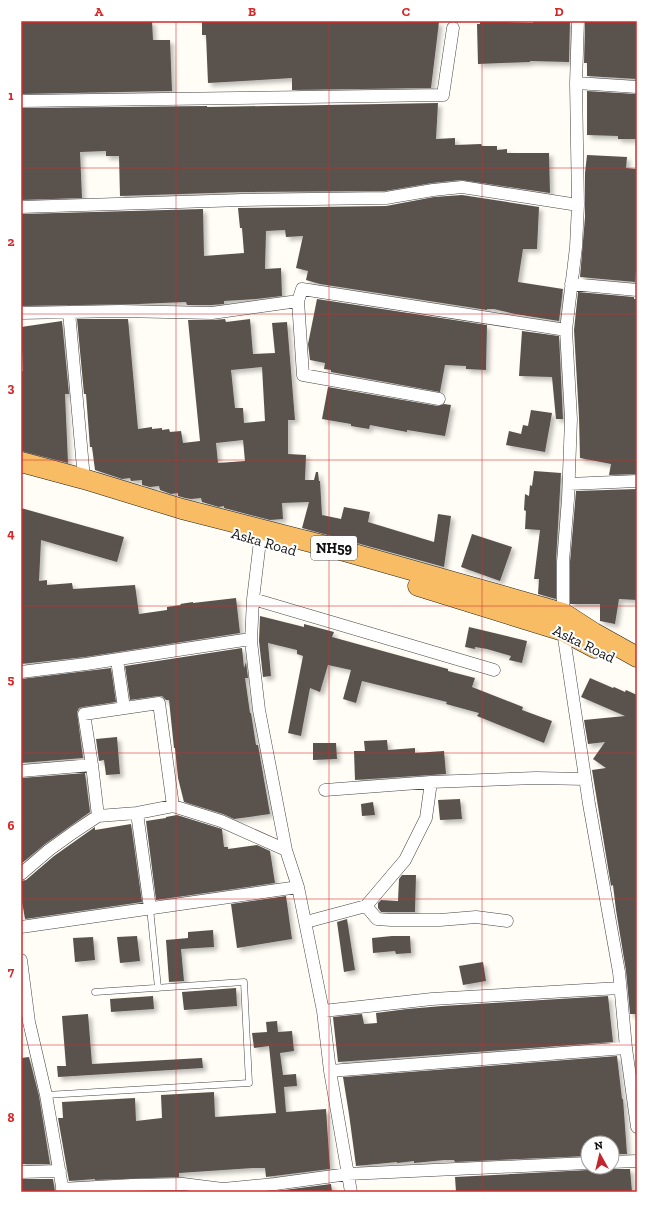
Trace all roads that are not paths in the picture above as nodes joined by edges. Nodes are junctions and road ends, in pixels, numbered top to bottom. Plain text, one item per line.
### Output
1 (578, 21) edge
2 (453, 28) dead end
3 (576, 83) junction
4 (637, 87) edge
5 (21, 101) edge
6 (578, 205) junction
7 (21, 207) edge
8 (571, 284) junction
9 (637, 290) edge
10 (298, 301) junction
11 (21, 312) edge
12 (68, 312) junction
13 (566, 330) junction
14 (438, 399) dead end
15 (21, 462) edge
16 (21, 476) edge
17 (84, 479) junction
18 (637, 481) edge
19 (569, 484) junction
20 (260, 541) junction
21 (253, 599) junction
22 (563, 622) junction
23 (251, 641) junction
24 (637, 657) edge
25 (117, 660) junction
26 (494, 670) dead end
27 (637, 671) edge
28 (21, 672) edge
29 (124, 708) junction
30 (92, 765) junction
31 (21, 771) edge
32 (585, 779) junction
33 (431, 782) junction
34 (325, 790) dead end
35 (173, 806) junction
36 (137, 813) junction
37 (98, 816) junction
38 (286, 850) junction
39 (21, 874) edge
40 (298, 887) junction
41 (366, 906) junction
42 (150, 908) junction
43 (507, 921) dead end
44 (306, 922) junction
45 (21, 927) edge
46 (21, 960) edge
47 (158, 988) junction
48 (620, 988) junction
49 (95, 992) dead end
50 (323, 1011) junction
51 (25, 1023) edge
52 (626, 1048) junction
53 (330, 1071) junction
54 (46, 1095) junction
55 (637, 1126) edge
56 (637, 1161) edge
57 (620, 1162) edge
58 (580, 1163) edge
59 (60, 1171) junction
60 (21, 1172) edge
61 (348, 1174) junction
62 (183, 1188) edge
63 (62, 1190) edge
64 (223, 1190) edge
65 (351, 1192) edge

1 - 3 street
2 - 5 street
3 - 4 street
3 - 6 street
6 - 7 street
6 - 8 street
8 - 9 street
8 - 13 street
10 - 12 street
10 - 13 street
10 - 14 street
11 - 12 street
12 - 17 street
13 - 19 street
15 - 17 highway, NH59
16 - 20 highway, Aska Road / NH59
17 - 22 highway, NH59
18 - 19 street
19 - 22 street
20 - 21 street
20 - 22 highway, Aska Road / NH59
21 - 23 street
21 - 26 street
22 - 24 highway, NH59
22 - 27 highway, Aska Road / NH59
22 - 32 street
23 - 25 street
23 - 38 street
25 - 28 street
25 - 29 street
29 - 30 street
29 - 35 street
30 - 31 street
30 - 37 street
32 - 33 street
32 - 48 street
33 - 34 street
33 - 41 street
35 - 36 street
35 - 38 street
36 - 37 street
36 - 42 street
37 - 39 street
38 - 40 street
40 - 42 street
40 - 44 street
41 - 43 street
41 - 44 street
42 - 45 street
42 - 47 lane
44 - 50 street
46 - 51 street
47 - 49 lane
47 - 54 lane
48 - 50 street
48 - 52 street
50 - 53 street
51 - 54 street
52 - 53 street
52 - 55 street
53 - 61 street
54 - 59 street
56 - 57 street
58 - 61 street
59 - 60 street
59 - 63 street
61 - 64 street
61 - 65 street
62 - 63 street
62 - 64 street

